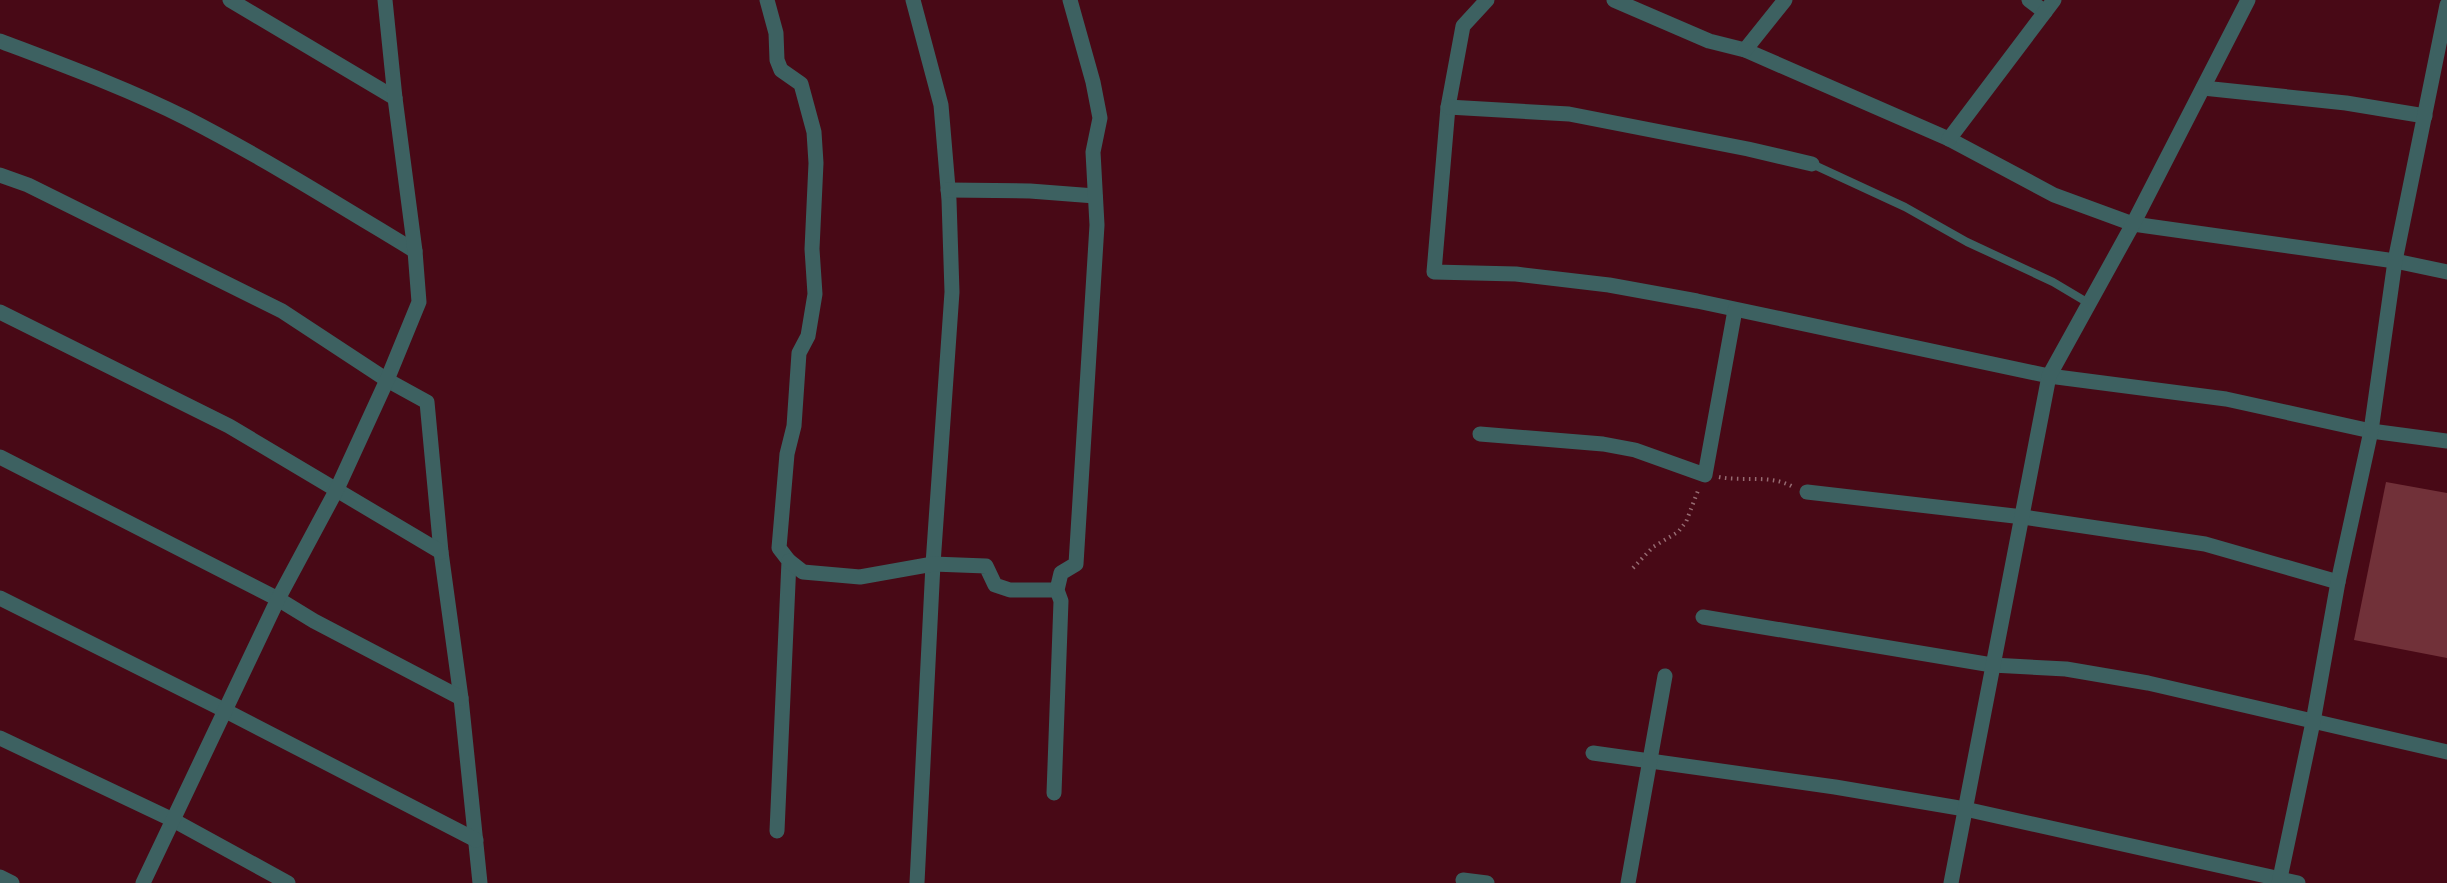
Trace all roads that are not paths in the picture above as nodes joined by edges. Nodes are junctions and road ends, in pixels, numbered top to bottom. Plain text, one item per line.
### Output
1 (230, 0) edge
2 (385, 0) edge
3 (767, 0) edge
4 (913, 0) edge
5 (1070, 0) edge
6 (1487, 0) edge
7 (1614, 0) edge
8 (1785, 0) edge
9 (2030, 0) edge
10 (2248, 0) edge
11 (2447, 5) edge
12 (2050, 6) edge
13 (0, 41) edge
14 (1745, 50) junction
15 (2203, 88) junction
16 (395, 98) junction
17 (1448, 107) junction
18 (2425, 116) junction
19 (1949, 139) junction
20 (1812, 164) joint
21 (0, 175) edge
22 (948, 190) junction
23 (1095, 196) junction
24 (2133, 224) junction
25 (415, 250) junction
26 (2395, 261) junction
27 (2447, 272) edge
28 (2090, 304) junction
29 (1735, 310) junction
30 (0, 312) edge
31 (2049, 375) junction
32 (387, 380) junction
33 (2371, 430) junction
34 (1480, 434) dead end
35 (2447, 441) edge
36 (1, 458) edge
37 (337, 489) junction
38 (1807, 492) road end
39 (2023, 517) junction
40 (441, 552) junction
41 (789, 561) junction
42 (933, 564) junction
43 (2338, 582) junction
44 (1058, 590) junction
45 (0, 598) edge
46 (278, 599) junction
47 (1703, 617) dead end
48 (1992, 665) junction
49 (1665, 676) dead end
50 (461, 698) junction
51 (226, 711) junction
52 (2313, 722) junction
53 (0, 738) edge
54 (2447, 752) edge
55 (1593, 753) dead end
56 (1650, 762) junction
57 (1054, 793) dead end
58 (1965, 809) junction
59 (172, 820) junction
60 (777, 831) dead end
61 (476, 840) junction
62 (0, 877) edge
63 (1463, 880) dead end
64 (2279, 881) edge
65 (12, 883) edge
66 (143, 883) edge
67 (288, 883) edge
68 (480, 883) edge
69 (917, 883) edge
70 (1487, 883) edge
71 (1628, 883) edge
72 (1951, 883) edge
73 (2298, 883) edge

1 - 16 street
2 - 16 street
3 - 41 street
4 - 22 street
5 - 23 street
6 - 17 street
7 - 14 street
8 - 14 street
9 - 12 street
10 - 15 street
11 - 18 street
12 - 19 street
13 - 25 street
14 - 19 street
15 - 18 street
15 - 24 street
16 - 25 street
17 - 20 street
17 - 29 street
18 - 26 street
19 - 24 street
20 - 28 lane
21 - 32 street
22 - 23 street
22 - 42 street
23 - 44 street
24 - 26 street
24 - 28 street
25 - 32 street
26 - 27 street
26 - 33 street
28 - 31 street
29 - 31 street
29 - 34 street
30 - 37 street
31 - 33 street
31 - 39 street
32 - 37 street
32 - 40 street
33 - 35 street
33 - 43 street
36 - 46 street
37 - 40 street
37 - 46 street
38 - 39 street
39 - 43 street
39 - 48 street
40 - 50 street
41 - 42 street
41 - 60 street
42 - 44 street
42 - 69 street
43 - 52 street
44 - 57 street
45 - 51 street
46 - 50 street
46 - 51 street
47 - 48 street
48 - 52 street
48 - 58 street
49 - 56 street
50 - 61 street
51 - 59 street
51 - 61 street
52 - 54 street
52 - 64 street
53 - 59 street
55 - 56 street
56 - 58 street
56 - 71 street
58 - 64 street
58 - 72 street
59 - 66 street
59 - 67 street
61 - 68 street
62 - 65 street
63 - 70 street
64 - 73 street

